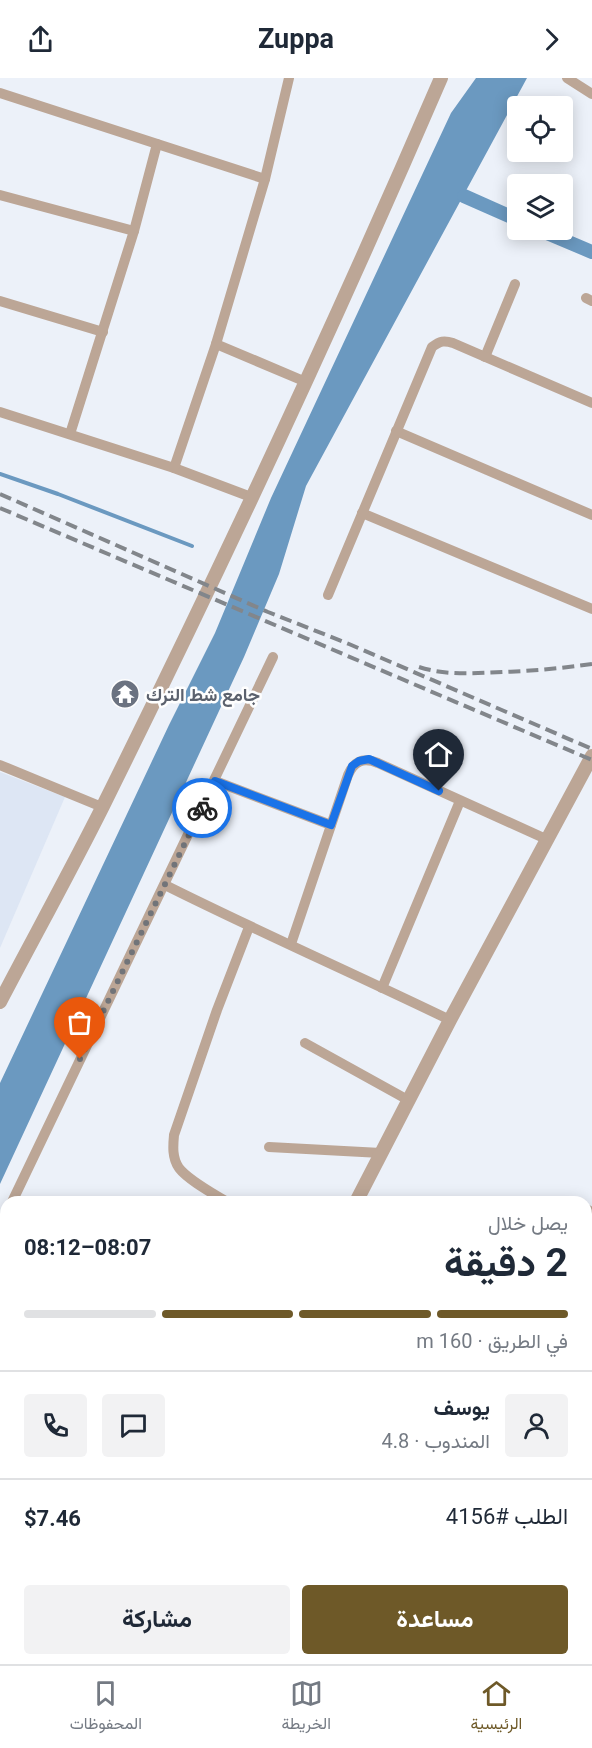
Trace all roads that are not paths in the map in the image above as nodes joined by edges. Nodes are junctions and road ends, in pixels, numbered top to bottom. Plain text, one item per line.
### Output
1 (289, 78) edge
2 (441, 78) edge
3 (567, 78) edge
4 (0, 93) edge
5 (592, 94) edge
6 (157, 144) junction
7 (265, 179) junction
8 (0, 195) edge
9 (134, 231) junction
10 (515, 284) dead end
11 (0, 301) edge
12 (103, 332) junction
13 (216, 344) junction
14 (485, 357) junction
15 (306, 382) junction
16 (592, 403) edge
17 (0, 412) edge
18 (396, 431) junction
19 (70, 434) junction
20 (174, 468) junction
21 (251, 497) junction
22 (362, 513) junction
23 (592, 515) edge
24 (328, 595) dead end
25 (592, 609) edge
26 (273, 657) dead end
27 (592, 756) edge
28 (0, 765) edge
29 (215, 781) junction
30 (460, 801) junction
31 (102, 807) junction
32 (331, 825) junction
33 (546, 839) junction
34 (165, 885) junction
35 (249, 927) junction
36 (291, 944) junction
37 (382, 988) junction
38 (0, 1002) edge
39 (450, 1020) junction
40 (305, 1043) dead end
41 (408, 1100) junction
42 (269, 1147) dead end
43 (381, 1153) junction
44 (15, 1196) edge
45 (217, 1196) edge
46 (359, 1196) edge

1 - 7 street
2 - 15 street
3 - 5 street
4 - 6 street
6 - 7 street
6 - 9 street
7 - 13 street
8 - 9 street
9 - 12 street
10 - 14 street
11 - 12 street
12 - 19 street
13 - 15 street
13 - 20 street
14 - 16 street
14 - 18 street
15 - 21 street
17 - 19 street
18 - 22 street
18 - 23 street
19 - 20 street
20 - 21 street
21 - 31 street
22 - 24 street
22 - 25 street
26 - 29 street
27 - 33 street
28 - 31 street
29 - 32 street
29 - 34 street
30 - 32 street
30 - 33 street
30 - 37 street
31 - 38 street
32 - 36 street
33 - 39 street
34 - 35 street
34 - 44 street
35 - 36 street
35 - 45 street
36 - 37 street
37 - 39 street
39 - 41 street
40 - 41 street
41 - 43 street
42 - 43 street
43 - 46 street

